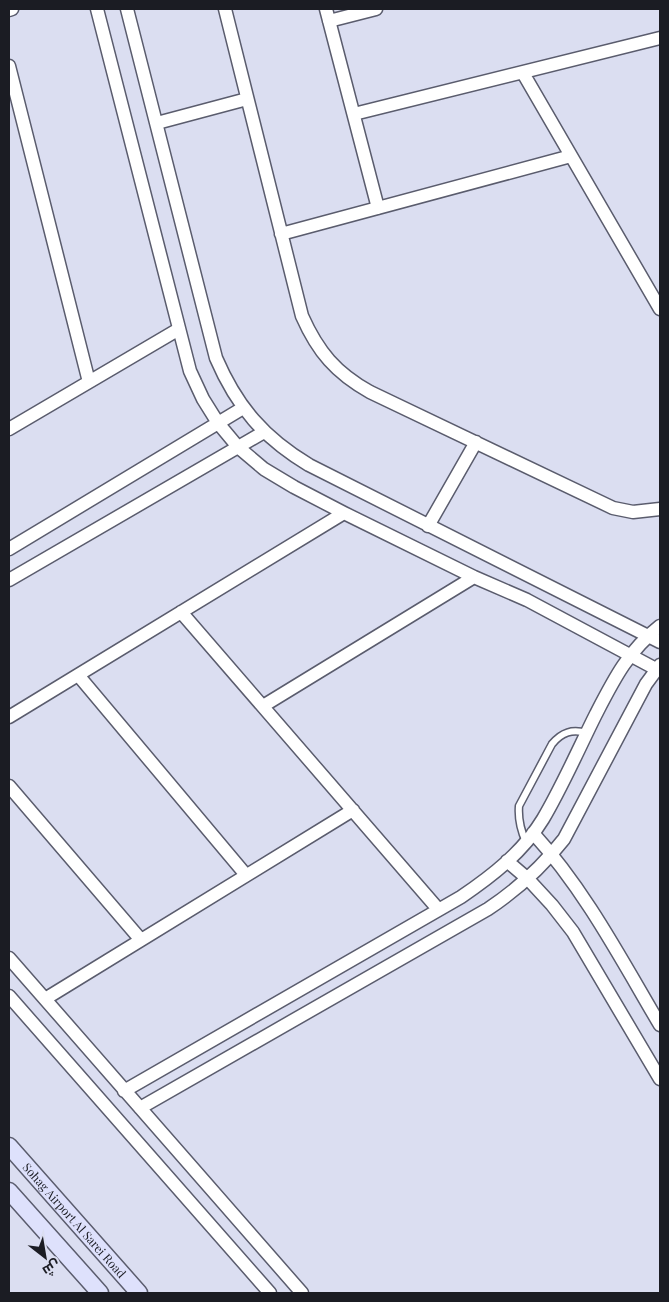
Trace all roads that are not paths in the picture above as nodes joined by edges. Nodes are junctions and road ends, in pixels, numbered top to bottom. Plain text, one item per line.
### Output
1 (97, 9) edge
2 (127, 9) edge
3 (225, 9) edge
4 (376, 9) edge
5 (328, 15) edge
6 (660, 38) edge
7 (9, 66) edge
8 (523, 73) junction
9 (12, 96) edge
10 (247, 99) junction
11 (354, 114) junction
12 (156, 122) junction
13 (571, 156) junction
14 (378, 208) junction
15 (281, 234) junction
16 (655, 290) edge
17 (660, 309) edge
18 (179, 329) junction
19 (89, 382) junction
20 (243, 408) junction
21 (218, 423) junction
22 (9, 429) edge
23 (264, 432) junction
24 (476, 442) junction
25 (238, 447) junction
26 (660, 509) edge
27 (344, 513) junction
28 (428, 526) junction
29 (9, 549) edge
30 (474, 577) junction
31 (9, 580) edge
32 (181, 612) junction
33 (660, 626) edge
34 (648, 636) junction
35 (660, 642) edge
36 (630, 655) junction
37 (658, 667) edge
38 (78, 675) junction
39 (263, 706) junction
40 (9, 717) edge
41 (587, 733) junction
42 (9, 786) edge
43 (353, 810) junction
44 (529, 838) junction
45 (552, 854) junction
46 (508, 861) junction
47 (246, 875) junction
48 (528, 879) junction
49 (438, 909) junction
50 (141, 940) junction
51 (9, 958) edge
52 (9, 996) edge
53 (45, 999) junction
54 (660, 1025) edge
55 (660, 1079) edge
56 (124, 1091) junction
57 (140, 1108) junction
58 (9, 1146) edge
59 (9, 1191) edge
60 (100, 1293) edge
61 (139, 1293) edge
62 (270, 1293) edge
63 (302, 1293) edge

1 - 18 street
2 - 12 street
3 - 10 street
4 - 5 street
5 - 11 street
6 - 8 street
7 - 9 street
8 - 11 street
8 - 13 street
9 - 19 street
10 - 12 street
10 - 15 street
11 - 14 street
12 - 20 street
13 - 14 street
13 - 16 street
14 - 15 street
15 - 24 street
16 - 17 street
18 - 19 street
18 - 21 street
19 - 22 street
20 - 21 street
20 - 23 street
21 - 25 street
21 - 29 street
23 - 25 street
23 - 28 street
24 - 26 street
24 - 28 street
25 - 27 street
25 - 31 street
27 - 30 street
27 - 32 street
28 - 34 street
30 - 36 street
30 - 39 street
32 - 38 street
32 - 39 street
33 - 34 street
34 - 35 street
34 - 36 street
36 - 37 street
36 - 41 street
37 - 45 street
38 - 40 street
38 - 47 street
39 - 43 street
41 - 44 street
41 - 44 lane
42 - 50 street
43 - 47 street
43 - 49 street
44 - 45 street
44 - 46 street
45 - 48 street
45 - 54 street
46 - 48 street
46 - 49 street
47 - 50 street
48 - 55 street
48 - 57 street
49 - 56 street
50 - 53 street
51 - 53 street
52 - 62 street
53 - 56 street
56 - 57 street
57 - 63 street
58 - 61 street, Sohag Airport Al Sarei Road
59 - 60 street

